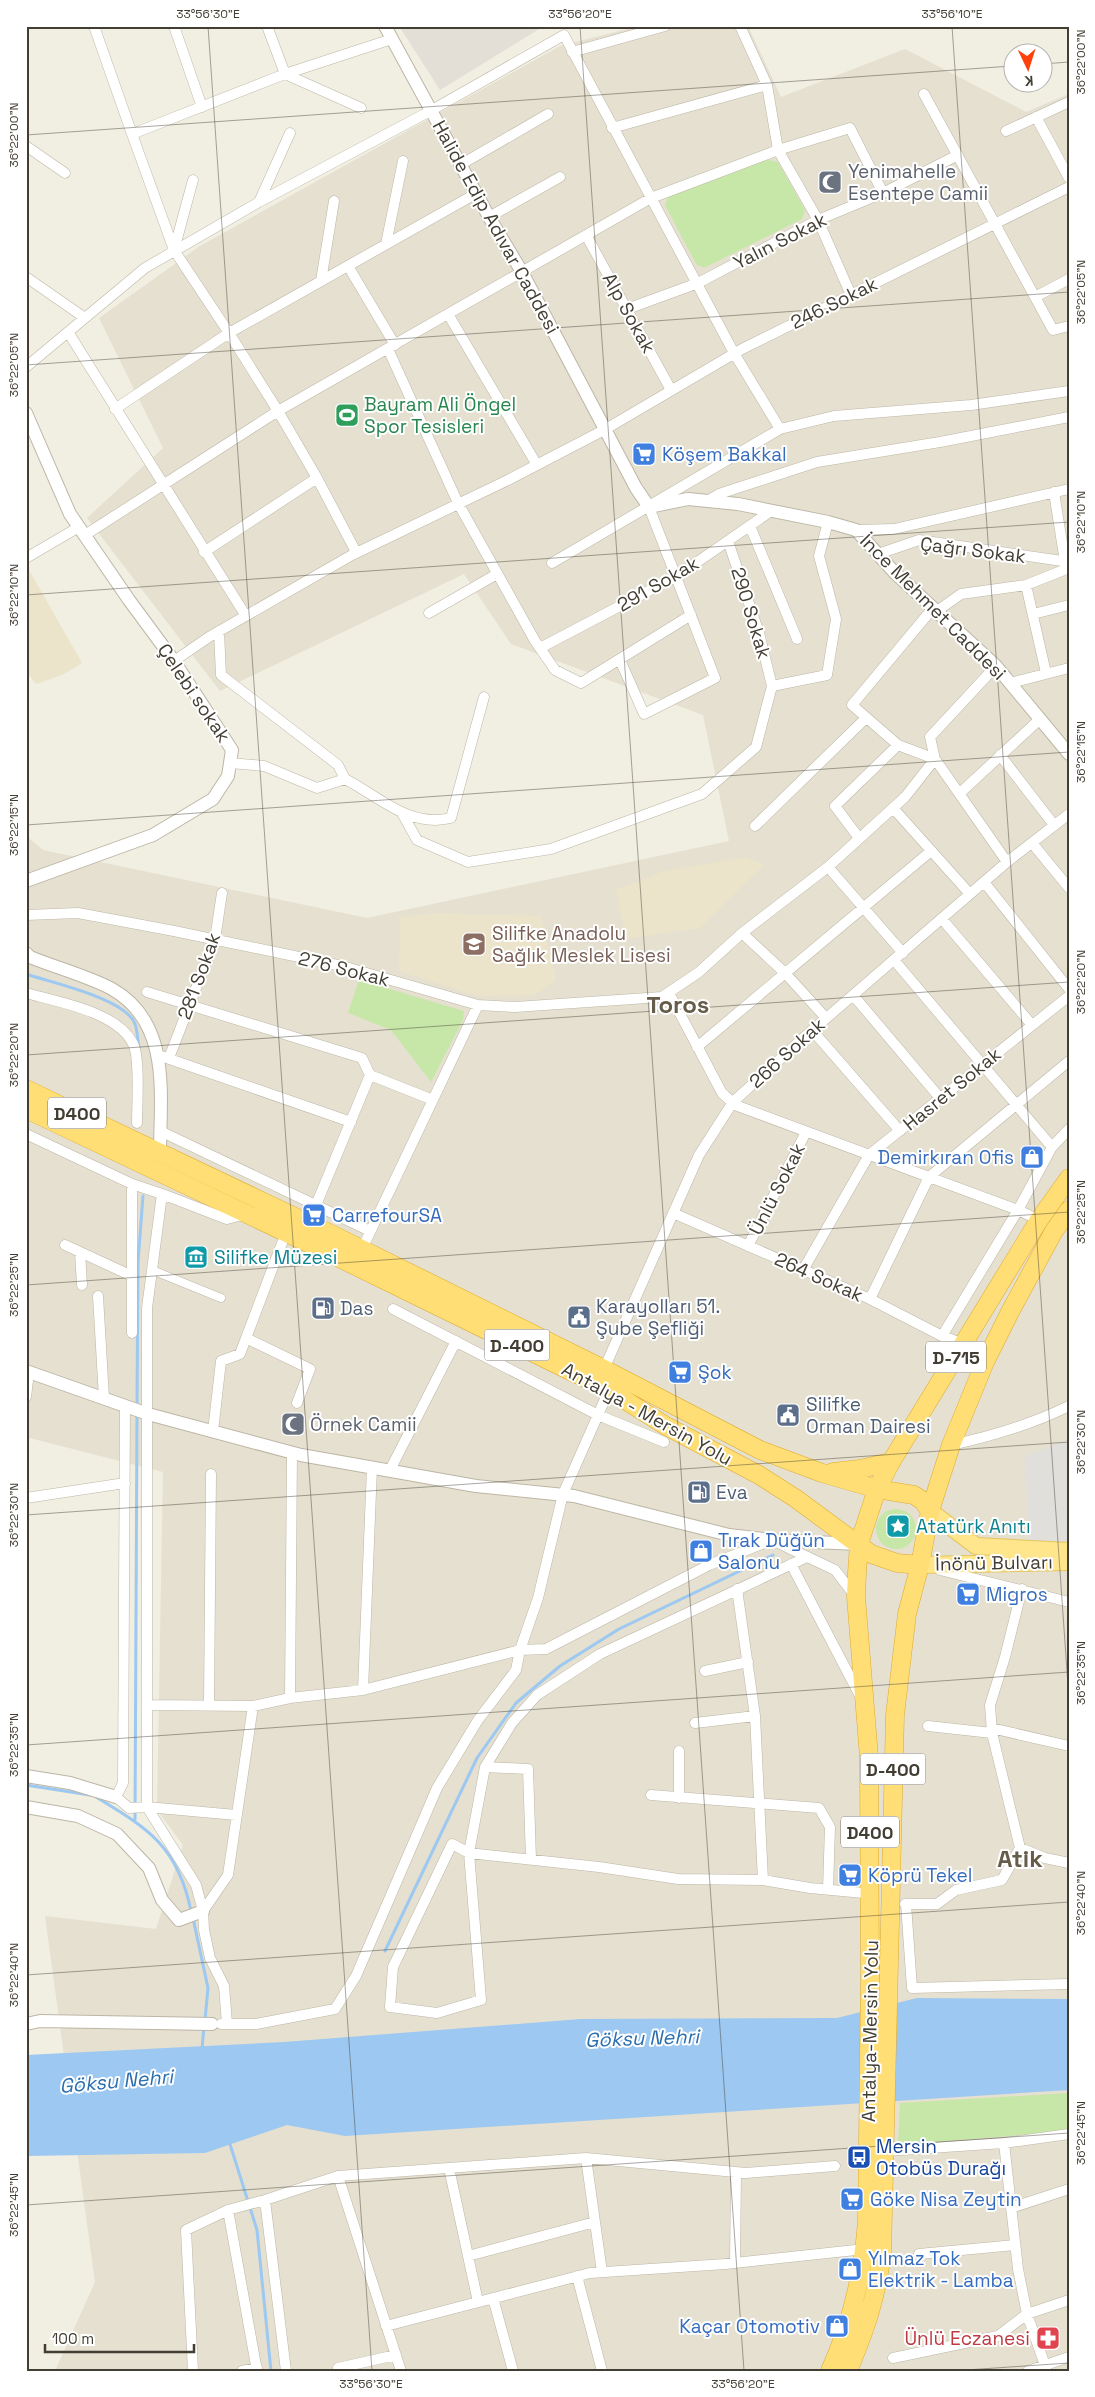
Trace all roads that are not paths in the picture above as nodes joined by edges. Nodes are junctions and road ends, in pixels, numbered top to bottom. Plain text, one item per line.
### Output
1 (94, 26) edge
2 (174, 26) edge
3 (267, 26) edge
4 (385, 26) edge
5 (665, 26) edge
6 (740, 26) edge
7 (392, 39) junction
8 (572, 52) junction
9 (285, 74) junction
10 (767, 85) junction
11 (924, 94) dead end
12 (1069, 102) edge
13 (202, 106) junction
14 (361, 108) dead end
15 (432, 110) junction
16 (548, 114) dead end
17 (1036, 117) junction
18 (612, 128) junction
19 (1006, 131) dead end
20 (290, 133) dead end
21 (132, 134) junction
22 (26, 146) edge
23 (778, 150) junction
24 (958, 155) junction
25 (403, 161) dead end
26 (460, 164) junction
27 (65, 173) dead end
28 (560, 177) dead end
29 (1069, 178) edge
30 (193, 180) dead end
31 (1069, 187) edge
32 (477, 193) junction
33 (883, 193) junction
34 (651, 198) junction
35 (334, 201) dead end
36 (259, 202) junction
37 (489, 217) junction
38 (818, 220) junction
39 (995, 224) junction
40 (586, 235) junction
41 (386, 244) junction
42 (174, 250) junction
43 (348, 266) junction
44 (522, 272) junction
45 (26, 277) edge
46 (1069, 279) edge
47 (321, 281) junction
48 (698, 283) junction
49 (31, 284) edge
50 (851, 295) junction
51 (1035, 297) junction
52 (627, 309) junction
53 (448, 314) junction
54 (85, 318) junction
55 (1069, 326) edge
56 (68, 332) junction
57 (229, 333) junction
58 (391, 347) junction
59 (734, 353) junction
60 (26, 367) edge
61 (671, 390) junction
62 (1069, 390) edge
63 (115, 409) junction
64 (278, 411) junction
65 (26, 413) edge
66 (1069, 416) edge
67 (780, 429) junction
68 (604, 430) junction
69 (537, 465) junction
70 (318, 478) junction
71 (162, 486) junction
72 (1069, 489) edge
73 (1054, 492) junction
74 (707, 501) junction
75 (458, 503) junction
76 (649, 507) junction
77 (772, 511) junction
78 (828, 522) junction
79 (750, 526) junction
80 (856, 530) junction
81 (82, 531) junction
82 (728, 541) junction
83 (204, 552) junction
84 (356, 552) junction
85 (878, 554) junction
86 (26, 558) edge
87 (552, 563) dead end
88 (1067, 564) edge
89 (497, 574) junction
90 (677, 576) junction
91 (1026, 585) junction
92 (1069, 605) edge
93 (935, 609) junction
94 (430, 612) dead end
95 (1033, 614) junction
96 (691, 615) junction
97 (246, 616) junction
98 (219, 632) junction
99 (797, 639) dead end
100 (540, 648) junction
101 (620, 660) junction
102 (174, 661) junction
103 (996, 666) junction
104 (1069, 668) edge
105 (1046, 674) junction
106 (1010, 683) junction
107 (772, 686) junction
108 (484, 697) dead end
109 (866, 718) junction
110 (1040, 719) junction
111 (898, 746) junction
112 (1069, 754) edge
113 (1000, 756) junction
114 (934, 759) junction
115 (230, 763) junction
116 (345, 779) junction
117 (960, 793) junction
118 (893, 808) junction
119 (402, 813) junction
120 (1069, 814) edge
121 (1054, 825) junction
122 (755, 826) dead end
123 (859, 838) junction
124 (1032, 843) junction
125 (931, 851) junction
126 (1007, 862) junction
127 (828, 867) junction
128 (26, 881) edge
129 (984, 882) junction
130 (1069, 888) edge
131 (222, 892) dead end
132 (970, 894) junction
133 (864, 907) junction
134 (26, 915) edge
135 (942, 919) junction
136 (742, 933) junction
137 (215, 940) junction
138 (902, 953) junction
139 (27, 955) edge
140 (894, 960) junction
141 (785, 973) junction
142 (1065, 978) edge
143 (1069, 990) edge
144 (147, 992) dead end
145 (26, 993) edge
146 (665, 995) junction
147 (853, 995) junction
148 (1069, 996) edge
149 (189, 1004) junction
150 (478, 1005) junction
151 (826, 1018) junction
152 (1032, 1025) junction
153 (812, 1030) junction
154 (697, 1047) junction
155 (163, 1057) junction
156 (1069, 1061) edge
157 (982, 1065) junction
158 (370, 1075) junction
159 (26, 1089) edge
160 (940, 1098) junction
161 (433, 1100) junction
162 (733, 1103) junction
163 (1016, 1106) junction
164 (26, 1109) edge
165 (351, 1122) junction
166 (1069, 1129) edge
167 (133, 1130) junction
168 (160, 1131) junction
169 (900, 1131) junction
170 (806, 1132) junction
171 (26, 1134) edge
172 (1052, 1147) junction
173 (160, 1154) junction
174 (869, 1155) junction
175 (160, 1173) joint
176 (930, 1177) junction
177 (1069, 1178) edge
178 (132, 1184) junction
179 (162, 1194) junction
180 (316, 1206) junction
181 (1018, 1210) junction
182 (1069, 1210) edge
183 (673, 1213) junction
184 (246, 1214) junction
185 (1039, 1220) junction
186 (370, 1231) junction
187 (282, 1243) dead end
188 (65, 1245) dead end
189 (748, 1246) junction
190 (362, 1250) junction
191 (80, 1252) junction
192 (152, 1270) junction
193 (803, 1270) junction
194 (132, 1276) junction
195 (82, 1285) dead end
196 (98, 1296) dead end
197 (221, 1298) dead end
198 (870, 1300) junction
199 (393, 1309) dead end
200 (132, 1333) dead end
201 (942, 1336) junction
202 (246, 1338) junction
203 (456, 1342) junction
204 (964, 1344) junction
205 (604, 1369) junction
206 (28, 1372) edge
207 (609, 1390) junction
208 (26, 1397) edge
209 (104, 1398) junction
210 (297, 1403) dead end
211 (125, 1406) junction
212 (1066, 1407) edge
213 (148, 1414) junction
214 (598, 1415) junction
215 (1069, 1419) edge
216 (213, 1431) junction
217 (664, 1442) dead end
218 (951, 1445) junction
219 (292, 1452) junction
220 (891, 1462) junction
221 (372, 1467) junction
222 (390, 1470) junction
223 (822, 1473) junction
224 (211, 1474) dead end
225 (125, 1483) junction
226 (876, 1489) junction
227 (563, 1494) junction
228 (26, 1498) edge
229 (930, 1511) junction
230 (772, 1540) junction
231 (859, 1544) junction
232 (1069, 1551) edge
233 (806, 1557) junction
234 (1069, 1562) edge
235 (791, 1564) junction
236 (920, 1565) junction
237 (1022, 1589) junction
238 (737, 1590) junction
239 (856, 1597) junction
240 (1069, 1602) edge
241 (520, 1650) junction
242 (748, 1662) junction
243 (705, 1671) dead end
244 (363, 1690) junction
245 (290, 1698) junction
246 (147, 1705) junction
247 (209, 1705) junction
248 (253, 1706) junction
249 (865, 1706) junction
250 (755, 1716) junction
251 (695, 1723) dead end
252 (928, 1726) dead end
253 (992, 1730) junction
254 (1069, 1746) edge
255 (679, 1751) dead end
256 (485, 1767) junction
257 (26, 1776) edge
258 (651, 1795) dead end
259 (116, 1796) junction
260 (679, 1798) junction
261 (761, 1804) junction
262 (26, 1807) edge
263 (147, 1807) junction
264 (236, 1815) junction
265 (1020, 1848) junction
266 (469, 1853) junction
267 (531, 1860) junction
268 (1069, 1863) edge
269 (763, 1880) junction
270 (828, 1890) junction
271 (864, 1894) dead end
272 (203, 1911) junction
273 (890, 1975) joint
274 (1069, 1984) edge
275 (26, 2024) edge
276 (212, 2024) joint
277 (227, 2024) junction
278 (1069, 2134) edge
279 (880, 2139) junction
280 (1004, 2143) junction
281 (586, 2158) junction
282 (835, 2166) dead end
283 (449, 2168) junction
284 (736, 2172) junction
285 (338, 2176) junction
286 (1069, 2189) edge
287 (265, 2200) junction
288 (1011, 2208) junction
289 (228, 2210) junction
290 (595, 2222) junction
291 (1015, 2245) junction
292 (865, 2249) junction
293 (919, 2254) dead end
294 (468, 2256) junction
295 (735, 2263) junction
296 (602, 2272) junction
297 (577, 2276) junction
298 (493, 2298) junction
299 (1069, 2300) edge
300 (478, 2302) junction
301 (1027, 2314) junction
302 (386, 2326) junction
303 (396, 2355) junction
304 (1069, 2357) edge
305 (893, 2358) dead end
306 (338, 2368) dead end
307 (1046, 2368) edge
308 (257, 2369) edge
309 (193, 2371) edge
310 (242, 2371) edge
311 (286, 2371) edge
312 (401, 2371) edge
313 (513, 2371) edge
314 (602, 2371) edge
315 (830, 2371) edge
316 (848, 2371) edge
317 (1028, 2371) edge

1 - 21 street
2 - 13 street
3 - 9 street
4 - 7 street, Halide Edip Adıvar Caddesi
5 - 8 street
6 - 10 street
7 - 9 street
7 - 15 street, Halide Edip Adıvar Caddesi
8 - 15 street
8 - 18 street
9 - 13 street
9 - 14 street
10 - 18 street
10 - 23 street
11 - 24 street
12 - 17 street
13 - 21 street
15 - 26 street, Halide Edip Adıvar Caddesi
15 - 36 street
16 - 26 street
17 - 19 street
17 - 29 street
18 - 34 street
20 - 36 street
21 - 42 street
22 - 27 street
23 - 33 street
23 - 34 street
23 - 38 street
24 - 33 street, Yalın Sokak
24 - 39 street
25 - 41 street
26 - 32 street, Halide Edip Adıvar Caddesi
28 - 37 street
30 - 42 street
31 - 39 street, 246.Sokak
32 - 37 street, Halide Edip Adıvar Caddesi
32 - 41 street
33 - 38 street, Yalın Sokak
34 - 40 street
34 - 48 street
35 - 47 street
36 - 42 street
37 - 44 street, Halide Edip Adıvar Caddesi
38 - 48 street, Yalın Sokak
38 - 50 street
39 - 50 street, 246.Sokak
39 - 51 street
40 - 44 street
40 - 52 street, Alp Sokak
41 - 43 street
42 - 54 street
42 - 57 street
43 - 47 street
43 - 58 street
44 - 53 street
44 - 68 street, Halide Edip Adıvar Caddesi
45 - 49 street
46 - 51 street
47 - 57 street
48 - 52 street, Yalın Sokak
48 - 59 street
49 - 54 street
50 - 59 street, 246.Sokak
51 - 55 street
52 - 61 street, Alp Sokak
53 - 58 street
53 - 69 street
54 - 56 street
56 - 60 street
56 - 63 street
57 - 63 street
57 - 64 street
58 - 64 street
58 - 75 street
59 - 61 street, 246.Sokak
59 - 67 street
61 - 68 street, 246.Sokak
62 - 67 street
63 - 71 street
64 - 70 street
64 - 71 street
65 - 81 street, Çelebi sokak
66 - 74 street
67 - 76 street
68 - 69 street, 246.Sokak
68 - 76 street
69 - 75 street, 246.Sokak
70 - 83 street
70 - 84 street
71 - 81 street
71 - 83 street
72 - 73 street
73 - 80 street
73 - 88 street
74 - 76 street, İnce Mehmet Caddesi
74 - 77 street, İnce Mehmet Caddesi
75 - 84 street, 246.Sokak
75 - 89 street
76 - 87 street
76 - 90 street
77 - 78 street, İnce Mehmet Caddesi
77 - 79 street, 291 Sokak
78 - 80 street, İnce Mehmet Caddesi
78 - 107 street
79 - 82 street, 291 Sokak
79 - 99 street
80 - 85 street, İnce Mehmet Caddesi
81 - 86 street
81 - 102 street, Çelebi sokak
82 - 90 street, 291 Sokak
82 - 107 street, 290 Sokak
83 - 97 street
84 - 97 street, 246.Sokak
85 - 88 street, Çağrı Sokak
85 - 93 street, İnce Mehmet Caddesi
88 - 91 street, Çağrı Sokak
89 - 94 street
89 - 100 street
90 - 96 street
90 - 100 street, 291 Sokak
91 - 93 street
91 - 95 street, Çağrı Sokak
92 - 95 street
93 - 103 street, İnce Mehmet Caddesi
93 - 109 street
95 - 105 street, Çağrı Sokak
96 - 101 street
96 - 101 street
97 - 98 street, 246.Sokak
98 - 102 street, 246.Sokak
98 - 116 street
100 - 101 street
102 - 115 street, Çelebi sokak
103 - 106 street, İnce Mehmet Caddesi
103 - 114 street
104 - 105 street
105 - 106 street
106 - 110 street, İnce Mehmet Caddesi
107 - 119 street
108 - 119 street
109 - 111 street
109 - 122 street
110 - 112 street, İnce Mehmet Caddesi
110 - 113 street
111 - 114 street
111 - 123 street
113 - 117 street
113 - 121 street
114 - 117 street
114 - 118 street
115 - 116 street
115 - 128 street, Çelebi sokak
116 - 119 street
117 - 126 street
118 - 123 street
118 - 125 street
120 - 121 street, 266 Sokak
121 - 124 street, 266 Sokak
123 - 127 street
124 - 126 street, 266 Sokak
124 - 130 street
125 - 132 street
125 - 133 street
126 - 129 street, 266 Sokak
127 - 133 street
127 - 136 street
129 - 132 street, 266 Sokak
129 - 142 street
131 - 137 street, 281 Sokak
132 - 135 street, 266 Sokak
133 - 138 street
133 - 141 street
134 - 137 street, 276 Sokak
135 - 138 street, 266 Sokak
135 - 152 street
136 - 141 street
136 - 146 street
137 - 149 street, 281 Sokak
137 - 150 street, 276 Sokak
138 - 140 street, 266 Sokak
139 - 155 street
140 - 147 street, 266 Sokak
140 - 157 street
141 - 151 street
141 - 154 street
142 - 143 street
144 - 149 street
145 - 167 street
146 - 150 street, 276 Sokak
146 - 154 street
147 - 151 street, 266 Sokak
147 - 160 street
148 - 152 street, Hasret Sokak
149 - 155 street, 281 Sokak
149 - 158 street
150 - 161 street
151 - 153 street, 266 Sokak
152 - 157 street, Hasret Sokak
153 - 162 street, 266 Sokak
153 - 169 street
154 - 162 street
155 - 165 street
155 - 168 street
156 - 163 street
157 - 160 street, Hasret Sokak
157 - 163 street
158 - 161 street
158 - 165 street
159 - 167 highway, D400
160 - 169 street, Hasret Sokak
161 - 186 street
162 - 170 street
162 - 183 street, 266 Sokak
163 - 172 street
163 - 176 street
164 - 175 highway, D400
165 - 180 street
166 - 172 street
167 - 173 highway, D400
168 - 173 street
168 - 180 street
169 - 174 street, Hasret Sokak
170 - 174 street
170 - 189 street, Ünlü Sokak
171 - 178 street
172 - 181 street
173 - 190 highway, Antalya - Mersin Yolu / D-400
174 - 176 street
174 - 193 street, Hasret Sokak
175 - 184 highway, Antalya - Mersin Yolu / D-400
176 - 181 street
176 - 198 street
177 - 185 highway, D-715
178 - 179 street
178 - 194 street
179 - 184 street
179 - 192 street
180 - 186 street
181 - 185 street
181 - 201 street
182 - 218 highway, D-715
183 - 189 street, 264 Sokak
183 - 205 street, 266 Sokak
184 - 207 highway, Antalya - Mersin Yolu / D-400
185 - 204 highway, D-715
186 - 190 street
187 - 202 street
188 - 191 street
189 - 193 street, 264 Sokak
190 - 205 highway, Antalya - Mersin Yolu / D-400
191 - 194 street
191 - 195 street
192 - 197 street
192 - 213 street
193 - 198 street, 264 Sokak
194 - 200 street
196 - 209 street
198 - 201 street, 264 Sokak
199 - 203 street
201 - 204 street, 264 Sokak
202 - 210 street
202 - 216 street
203 - 214 street
203 - 222 street
204 - 220 highway, D-715
205 - 223 highway, Antalya - Mersin Yolu / D-400
206 - 208 street
206 - 209 street
207 - 214 street
207 - 231 highway, Antalya - Mersin Yolu / D-400
209 - 211 street
211 - 213 street
211 - 225 street
212 - 215 street
212 - 218 street
213 - 216 street
213 - 246 street
214 - 217 street
214 - 227 street
216 - 219 street
218 - 229 highway, D-715
219 - 221 street
219 - 245 street
220 - 223 highway
220 - 226 highway, D-715
221 - 222 street
221 - 244 street
222 - 227 street
223 - 226 highway, Antalya - Mersin Yolu / D-400
224 - 247 street
225 - 228 street
225 - 259 street
226 - 229 highway
226 - 231 highway, D-715
227 - 230 street
227 - 241 street
229 - 232 main road, İnönü Bulvarı
229 - 236 highway, D-400
230 - 231 street
230 - 233 street
230 - 241 street
231 - 236 highway
231 - 239 highway
233 - 235 street
233 - 239 street
234 - 236 main road, İnönü Bulvarı
235 - 238 street
235 - 249 street
236 - 237 street
236 - 273 highway, D-400
237 - 240 street
237 - 253 street
238 - 242 street
238 - 256 street
239 - 249 highway, Antalya-Mersin Yolu / D400
241 - 244 street
241 - 277 street
242 - 243 street
242 - 250 street
244 - 245 street
245 - 248 street
246 - 247 street
246 - 263 street
247 - 248 street
248 - 264 street
249 - 279 highway, Antalya-Mersin Yolu / D400
250 - 251 street
250 - 261 street
252 - 253 street
253 - 254 street
253 - 265 street
255 - 260 street
256 - 266 street
256 - 267 street
257 - 259 street
258 - 260 street
259 - 263 street
260 - 261 street
261 - 269 street
261 - 270 street
262 - 272 street
263 - 264 street
263 - 272 street
264 - 272 street
265 - 268 street
265 - 274 street
266 - 266 street
266 - 267 street
267 - 269 street
269 - 270 street
270 - 271 street
272 - 277 street
273 - 279 highway, Antalya-Mersin Yolu / D400
275 - 276 street
276 - 277 street
278 - 280 street
279 - 280 street
279 - 292 highway, Antalya-Mersin Yolu / D400
279 - 316 highway, Antalya-Mersin Yolu / D400
280 - 288 street
281 - 283 street
281 - 284 street
281 - 290 street
282 - 284 street
283 - 285 street
283 - 294 street
284 - 295 street
285 - 287 street
285 - 302 street
286 - 288 street
287 - 289 street
287 - 311 street
288 - 291 street
289 - 308 street
289 - 309 street
290 - 294 street
290 - 296 street
291 - 293 street
291 - 301 street
292 - 295 street
292 - 315 highway, Antalya-Mersin Yolu / D400
294 - 300 street
295 - 296 street
296 - 297 street
297 - 298 street
297 - 314 street
298 - 300 street
298 - 313 street
299 - 301 street
300 - 302 street
301 - 305 street
301 - 307 street
302 - 303 street
303 - 306 street
303 - 312 street
304 - 307 street
307 - 317 street
308 - 310 street

